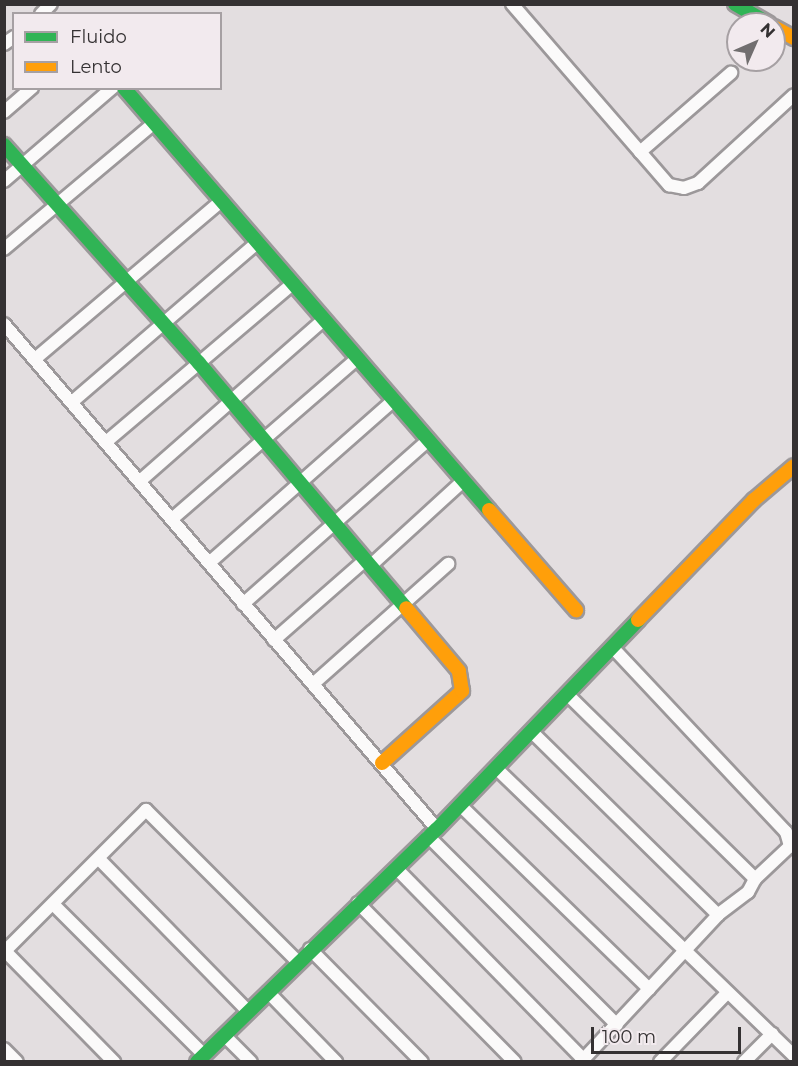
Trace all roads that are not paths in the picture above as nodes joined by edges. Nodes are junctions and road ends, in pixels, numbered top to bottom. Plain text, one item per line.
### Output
1 (512, 4) edge
2 (735, 4) edge
3 (749, 12) edge
4 (731, 73) dead end
5 (30, 90) edge
6 (110, 90) edge
7 (126, 90) edge
8 (794, 95) edge
9 (4, 112) edge
10 (154, 123) junction
11 (4, 146) edge
12 (640, 152) junction
13 (22, 165) junction
14 (4, 181) edge
15 (221, 201) junction
16 (58, 203) junction
17 (257, 243) junction
18 (4, 249) edge
19 (127, 283) junction
20 (292, 284) junction
21 (323, 320) junction
22 (164, 323) junction
23 (4, 324) edge
24 (35, 359) junction
25 (357, 359) junction
26 (199, 363) junction
27 (231, 401) junction
28 (393, 401) junction
29 (72, 402) junction
30 (265, 441) junction
31 (427, 441) junction
32 (106, 442) junction
33 (794, 466) edge
34 (140, 481) junction
35 (463, 481) junction
36 (300, 483) junction
37 (172, 519) junction
38 (334, 523) junction
39 (209, 563) junction
40 (368, 563) junction
41 (448, 564) dead end
42 (243, 604) junction
43 (404, 606) junction
44 (576, 610) dead end
45 (274, 640) junction
46 (614, 649) junction
47 (313, 684) junction
48 (567, 694) junction
49 (532, 732) junction
50 (382, 763) junction
51 (496, 768) junction
52 (460, 805) junction
53 (432, 832) junction
54 (99, 859) junction
55 (396, 868) junction
56 (755, 879) junction
57 (358, 903) junction
58 (53, 904) junction
59 (718, 915) junction
60 (310, 949) junction
61 (5, 951) edge
62 (683, 953) junction
63 (298, 962) junction
64 (649, 989) junction
65 (268, 992) junction
66 (727, 993) junction
67 (248, 1011) junction
68 (617, 1025) junction
69 (772, 1034) junction
70 (224, 1035) junction
71 (4, 1049) edge
72 (794, 1056) edge
73 (200, 1058) edge
74 (582, 1060) edge
75 (17, 1062) edge
76 (114, 1062) edge
77 (251, 1062) edge
78 (336, 1062) edge
79 (422, 1062) edge
80 (515, 1062) edge
81 (660, 1062) edge
82 (744, 1062) edge

1 - 12 street
2 - 3 street
4 - 12 street
5 - 9 street
6 - 13 street
7 - 10 street
8 - 12 street
10 - 15 street
10 - 16 street
11 - 13 street
13 - 14 street
13 - 16 street
15 - 17 street
15 - 19 street
16 - 18 street
16 - 19 street
17 - 20 street
17 - 22 street
19 - 22 street
19 - 24 street
20 - 21 street
20 - 26 street
21 - 25 street
21 - 27 street
22 - 26 street
22 - 29 street
23 - 24 street
24 - 29 street
25 - 28 street
25 - 30 street
26 - 27 street
26 - 32 street
27 - 30 street
27 - 34 street
28 - 31 street
28 - 36 street
29 - 32 street
30 - 36 street
30 - 37 street
31 - 35 street
31 - 38 street
32 - 34 street
33 - 46 street
34 - 37 street
35 - 40 street
35 - 44 street
36 - 38 street
36 - 39 street
37 - 39 street
38 - 40 street
38 - 42 street
39 - 42 street
40 - 43 street
40 - 45 street
41 - 43 street
42 - 45 street
43 - 47 street
43 - 50 street
45 - 47 street
46 - 48 street
46 - 56 street
47 - 50 street
48 - 49 street
48 - 56 street
49 - 51 street
49 - 59 street
50 - 53 street
51 - 52 street
51 - 62 street
52 - 53 street
52 - 64 street
53 - 55 street
53 - 68 street
54 - 58 street
54 - 63 street
54 - 67 street
55 - 57 street
55 - 74 street
56 - 59 street
57 - 60 street
57 - 80 street
58 - 61 street
58 - 73 street
59 - 62 street
60 - 63 street
60 - 79 street
61 - 76 street
62 - 64 street
62 - 66 street
63 - 65 street
64 - 68 street
65 - 67 street
65 - 78 street
66 - 69 street
66 - 81 street
67 - 70 street
68 - 74 street
69 - 72 street
69 - 82 street
70 - 73 street
70 - 77 street
71 - 75 street

